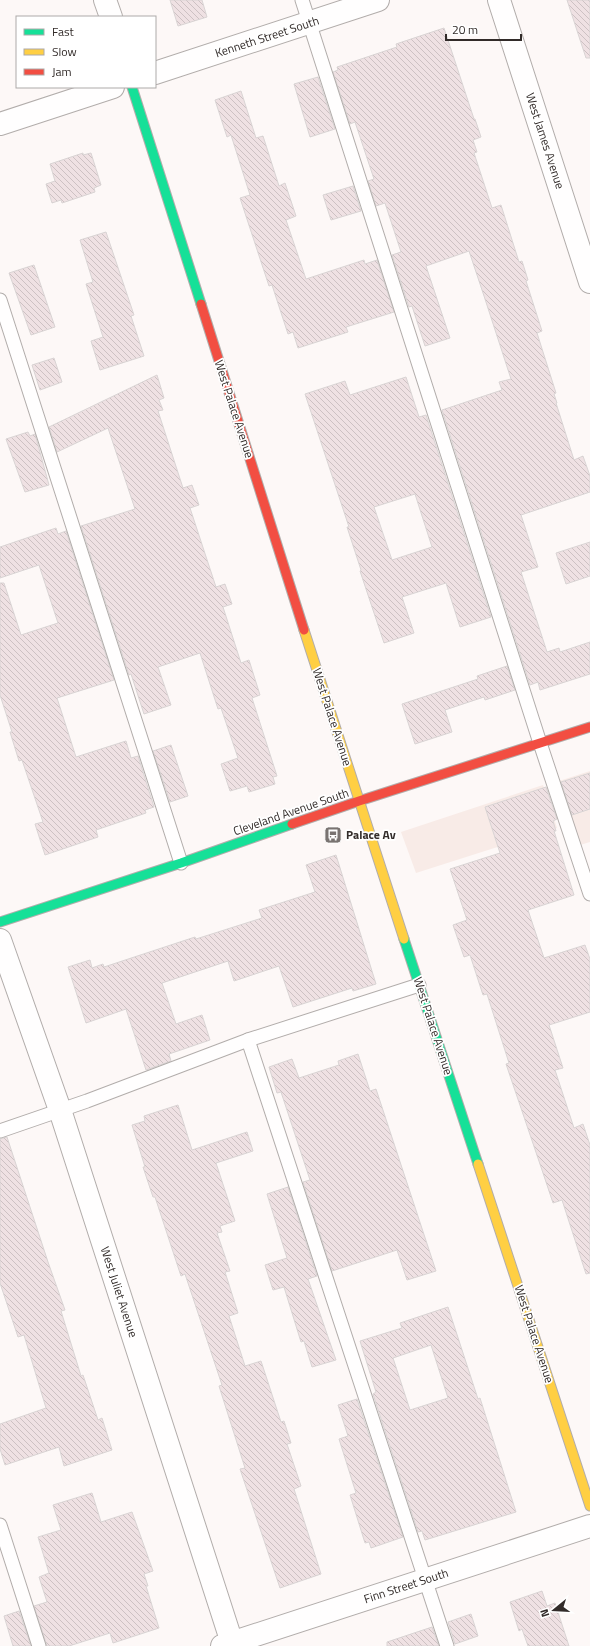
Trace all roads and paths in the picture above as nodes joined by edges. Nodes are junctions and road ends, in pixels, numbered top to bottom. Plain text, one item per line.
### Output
1 (105, 0) edge
2 (302, 0) edge
3 (378, 0) edge
4 (500, 0) edge
5 (110, 16) edge
6 (309, 23) junction
7 (156, 73) edge
8 (110, 88) edge
9 (132, 88) edge
10 (0, 124) edge
11 (590, 282) edge
12 (0, 300) edge
13 (590, 727) edge
14 (540, 743) junction
15 (359, 801) junction
16 (181, 863) junction
17 (590, 894) edge
18 (0, 922) edge
19 (0, 940) edge
20 (419, 985) junction
21 (248, 1040) junction
22 (60, 1110) junction
23 (0, 1131) edge
24 (590, 1506) edge
25 (0, 1525) edge
26 (590, 1526) edge
27 (425, 1579) junction
28 (229, 1645) edge
29 (39, 1646) edge
30 (447, 1646) edge

1 - 5 street
2 - 6 lane
3 - 6 street, Kenneth Street South
4 - 11 street, West James Avenue
6 - 7 street, Kenneth Street South
6 - 14 lane
8 - 10 street
9 - 15 street, West Palace Avenue
12 - 16 lane
13 - 14 street, Cleveland Avenue South
14 - 15 street, Cleveland Avenue South
14 - 17 lane
15 - 16 street, Cleveland Avenue South
15 - 20 street, West Palace Avenue
16 - 18 street, Cleveland Avenue South
19 - 22 street, West Juliet Avenue
20 - 21 lane
20 - 24 street, West Palace Avenue
21 - 22 lane
21 - 27 lane
22 - 23 lane
22 - 28 street, West Juliet Avenue
25 - 29 lane
26 - 27 street, Finn Street South
27 - 28 street, Finn Street South
27 - 30 lane

